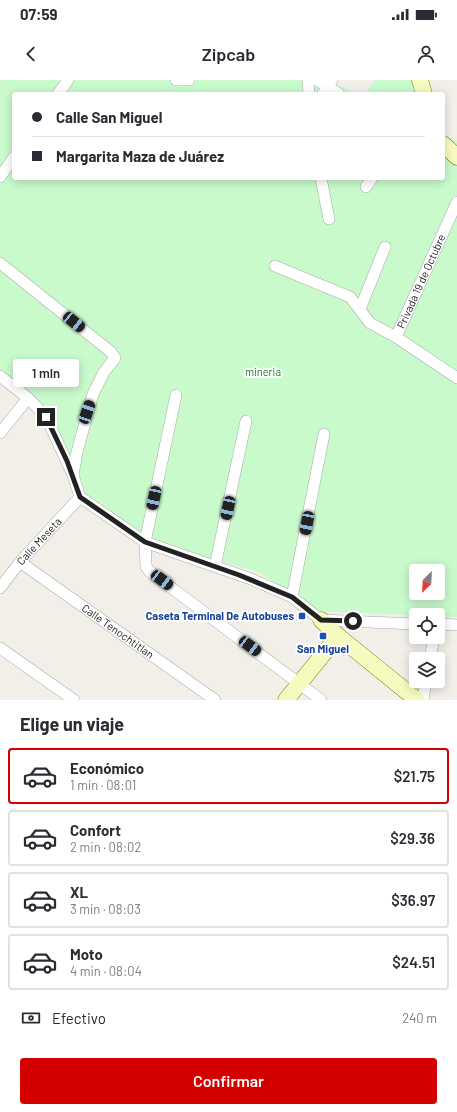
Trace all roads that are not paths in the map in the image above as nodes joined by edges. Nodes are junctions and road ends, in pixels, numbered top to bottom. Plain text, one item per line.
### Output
1 (68, 80) edge
2 (176, 80) edge
3 (189, 80) edge
4 (308, 80) edge
5 (318, 80) edge
6 (420, 80) edge
7 (328, 87) edge
8 (59, 92) edge
9 (309, 92) edge
10 (423, 92) edge
11 (445, 146) edge
12 (457, 158) edge
13 (12, 160) edge
14 (0, 177) edge
15 (321, 180) edge
16 (457, 202) edge
17 (329, 219) dead end
18 (385, 247) dead end
19 (0, 263) edge
20 (275, 266) dead end
21 (360, 309) junction
22 (396, 337) junction
23 (0, 376) edge
24 (457, 378) edge
25 (176, 395) dead end
26 (28, 398) junction
27 (246, 421) dead end
28 (0, 433) edge
29 (324, 434) dead end
30 (73, 475) junction
31 (80, 497) junction
32 (145, 542) junction
33 (20, 562) junction
34 (215, 566) junction
35 (0, 588) edge
36 (292, 597) junction
37 (321, 620) junction
38 (409, 624) edge
39 (445, 624) edge
40 (457, 625) edge
41 (338, 636) junction
42 (0, 648) edge
43 (300, 684) junction
44 (425, 688) edge
45 (74, 700) edge
46 (215, 700) edge
47 (286, 700) edge
48 (321, 700) edge
49 (417, 700) edge
50 (423, 700) edge

1 - 8 street
2 - 3 street
4 - 9 street
5 - 7 street
6 - 10 street
11 - 12 street
13 - 14 street
15 - 17 street
16 - 22 street, Privada 19 de Octubre
18 - 21 street
19 - 30 street
20 - 21 street
21 - 22 street
22 - 24 street, Privada 19 de Octubre
23 - 26 street
25 - 32 street
26 - 28 street
26 - 30 street
27 - 34 street
29 - 36 street
30 - 31 street
31 - 32 street
31 - 33 street, Calle Meseta
32 - 34 street
32 - 43 street
33 - 35 street, Calle Meseta
33 - 46 street, Calle Tenochtitlan
34 - 36 street
36 - 37 street
37 - 38 street
37 - 41 street
39 - 40 street
41 - 43 street
41 - 49 street
42 - 45 street
43 - 47 street
43 - 48 street
44 - 50 street

